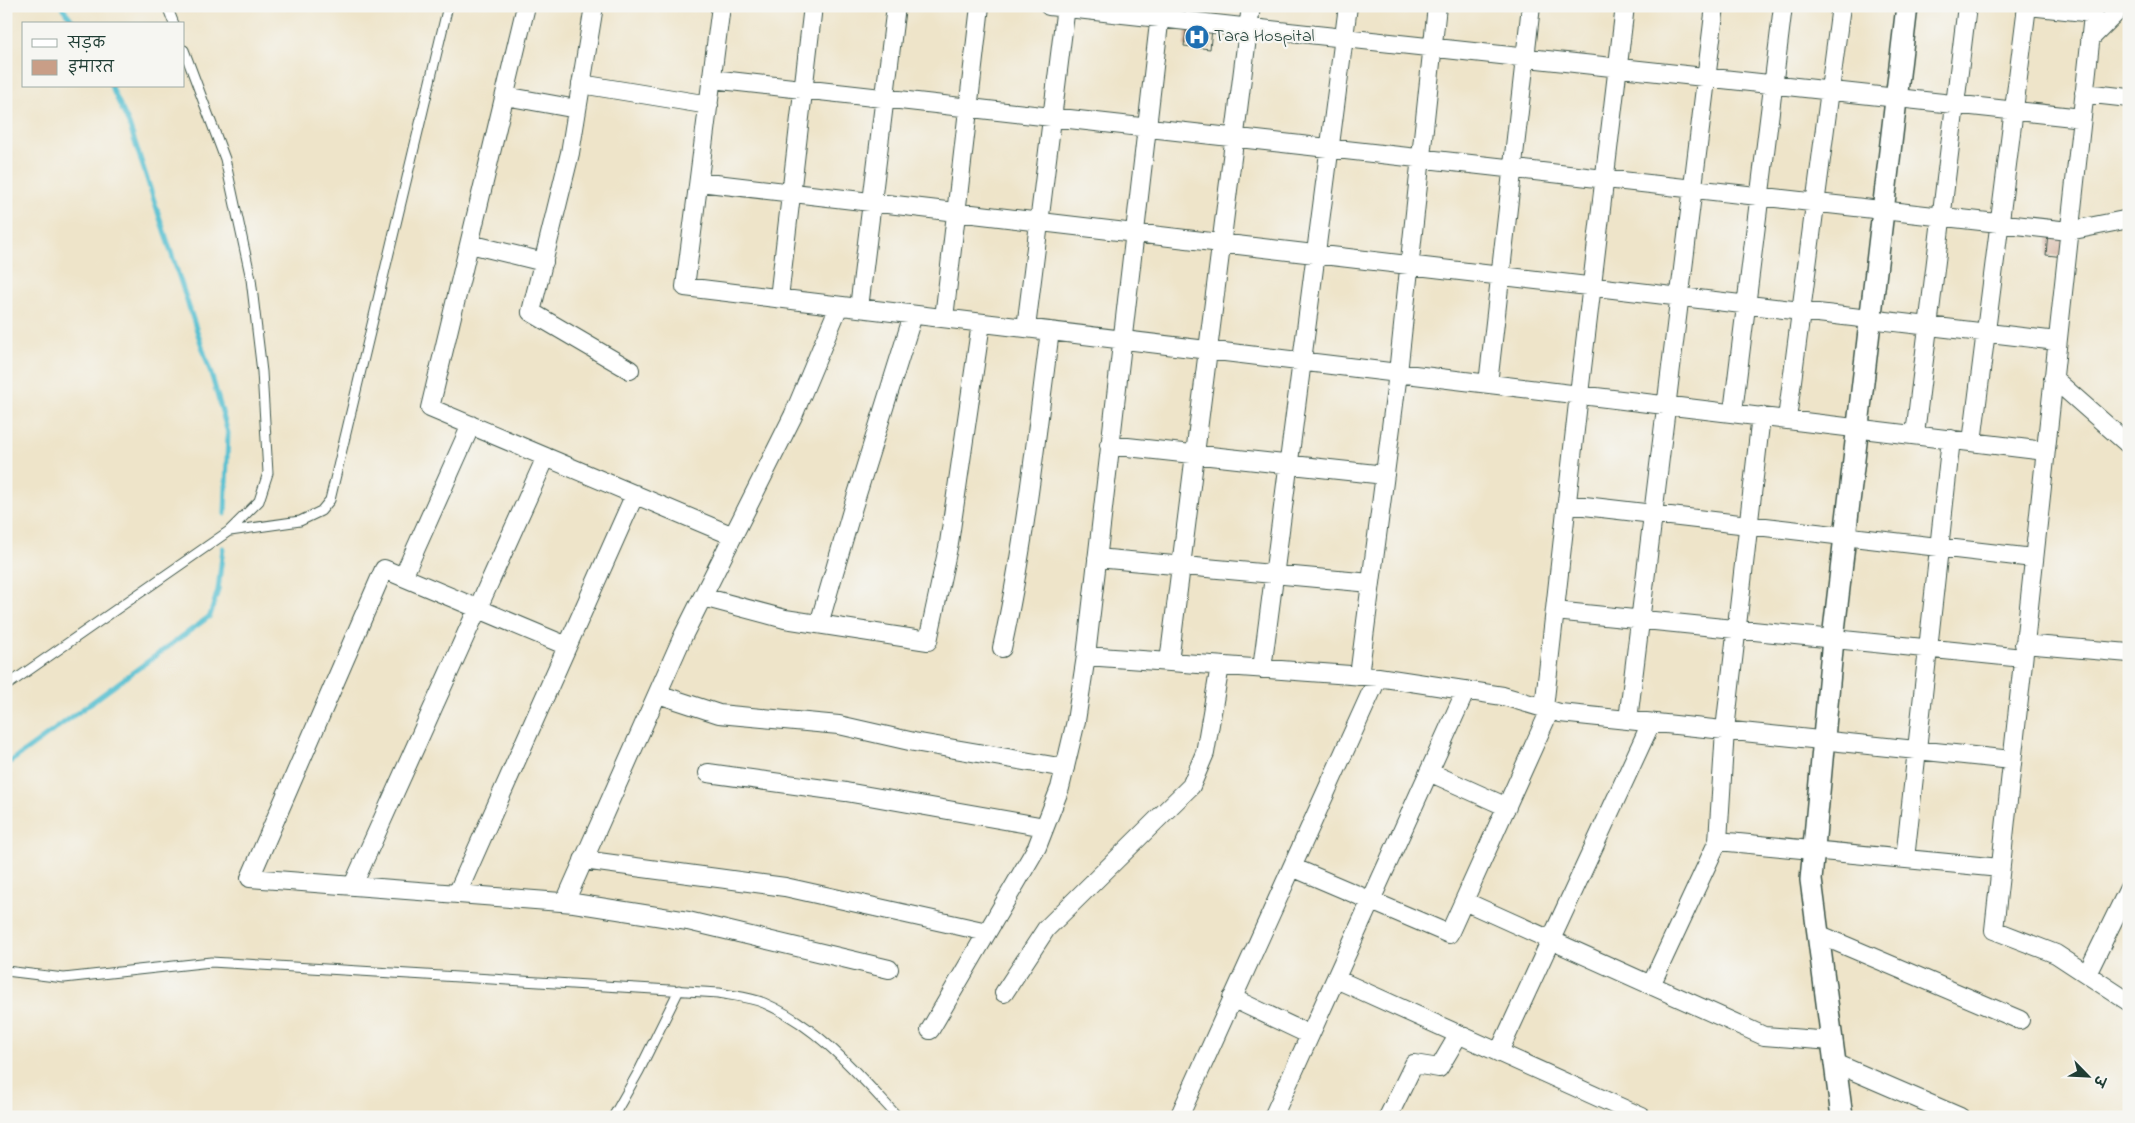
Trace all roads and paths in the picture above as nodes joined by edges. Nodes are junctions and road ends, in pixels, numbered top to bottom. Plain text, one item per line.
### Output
1 (167, 6) edge
2 (448, 6) edge
3 (526, 6) edge
4 (594, 6) edge
5 (721, 6) edge
6 (813, 6) edge
7 (896, 6) edge
8 (980, 6) edge
9 (1251, 6) edge
10 (1348, 6) edge
11 (1437, 6) edge
12 (1531, 6) edge
13 (1625, 6) edge
14 (1715, 6) edge
15 (1783, 6) edge
16 (1841, 6) edge
17 (1907, 6) edge
18 (1967, 6) edge
19 (2028, 6) edge
20 (2123, 6) edge
21 (1060, 7) edge
22 (2094, 10) edge
23 (1160, 12) edge
24 (173, 22) edge
25 (1248, 28) junction
26 (1344, 38) junction
27 (2090, 39) junction
28 (1433, 48) junction
29 (185, 53) edge
30 (1526, 58) junction
31 (1618, 68) junction
32 (1706, 78) junction
33 (712, 80) junction
34 (581, 84) junction
35 (1773, 85) junction
36 (803, 90) junction
37 (1830, 91) junction
38 (2084, 93) junction
39 (505, 96) junction
40 (1896, 98) junction
41 (2129, 98) edge
42 (885, 99) junction
43 (709, 105) junction
44 (1954, 105) junction
45 (968, 108) junction
46 (577, 109) junction
47 (2013, 111) junction
48 (1052, 118) junction
49 (2082, 118) junction
50 (1146, 128) junction
51 (1234, 138) junction
52 (1330, 148) junction
53 (1421, 158) junction
54 (1512, 169) junction
55 (1605, 179) junction
56 (698, 182) junction
57 (1692, 189) junction
58 (791, 193) junction
59 (1759, 196) junction
60 (1815, 202) junction
61 (872, 203) junction
62 (1883, 210) junction
63 (956, 212) junction
64 (1941, 216) junction
65 (2129, 219) edge
66 (1039, 222) junction
67 (1999, 223) junction
68 (2069, 231) junction
69 (1134, 233) junction
70 (1222, 243) junction
71 (470, 244) junction
72 (1316, 254) junction
73 (544, 262) junction
74 (1409, 265) junction
75 (1500, 276) junction
76 (1592, 287) junction
77 (1679, 297) junction
78 (778, 298) junction
79 (1746, 305) junction
80 (839, 306) junction
81 (859, 308) junction
82 (1801, 311) junction
83 (913, 315) junction
84 (944, 318) junction
85 (1870, 319) junction
86 (981, 323) junction
87 (1928, 326) junction
88 (1026, 328) junction
89 (1050, 332) junction
90 (1986, 333) junction
91 (1121, 340) junction
92 (2057, 341) junction
93 (1208, 351) junction
94 (1302, 362) junction
95 (630, 370) dead end
96 (1398, 373) junction
97 (2053, 378) junction
98 (1488, 384) junction
99 (1579, 394) junction
100 (1666, 405) junction
101 (1733, 412) junction
102 (1761, 416) junction
103 (1787, 419) junction
104 (471, 425) junction
105 (1858, 427) junction
106 (1915, 434) junction
107 (1951, 439) junction
108 (1972, 442) junction
109 (1109, 445) junction
110 (2129, 445) edge
111 (2045, 451) junction
112 (1195, 454) junction
113 (546, 457) junction
114 (1289, 464) junction
115 (1385, 474) junction
116 (635, 494) junction
117 (1567, 504) junction
118 (1653, 514) junction
119 (1749, 525) junction
120 (230, 531) junction
121 (733, 536) junction
122 (1845, 536) junction
123 (1939, 547) junction
124 (1096, 558) junction
125 (2033, 558) junction
126 (1181, 566) junction
127 (1275, 574) junction
128 (403, 577) junction
129 (1371, 583) junction
130 (703, 597) junction
131 (478, 608) junction
132 (1555, 611) junction
133 (1640, 620) junction
134 (820, 624) junction
135 (1737, 629) junction
136 (1833, 639) junction
137 (567, 646) junction
138 (1002, 648) dead end
139 (1927, 648) junction
140 (2024, 651) junction
141 (2129, 653) edge
142 (1086, 656) junction
143 (1169, 662) junction
144 (1220, 666) junction
145 (1262, 670) junction
146 (1359, 676) junction
147 (1378, 677) junction
148 (6, 686) edge
149 (1466, 690) junction
150 (658, 694) junction
151 (1547, 709) junction
152 (1628, 720) junction
153 (1651, 723) junction
154 (1726, 730) junction
155 (1823, 740) junction
156 (1916, 750) junction
157 (2012, 760) junction
158 (1064, 768) junction
159 (1429, 772) junction
160 (708, 773) dead end
161 (1506, 806) junction
162 (1044, 827) junction
163 (1718, 841) junction
164 (1813, 850) junction
165 (1905, 859) junction
166 (583, 860) junction
167 (1292, 867) junction
168 (2000, 868) junction
169 (353, 886) junction
170 (2129, 888) edge
171 (457, 894) junction
172 (1371, 901) junction
173 (1464, 901) junction
174 (565, 902) junction
175 (987, 932) junction
176 (1818, 934) junction
177 (1551, 940) junction
178 (888, 968) dead end
179 (6, 971) edge
180 (2087, 974) junction
181 (1336, 979) junction
182 (1651, 985) junction
183 (678, 990) junction
184 (1004, 993) dead end
185 (1232, 998) junction
186 (2129, 1002) edge
187 (2020, 1020) dead end
188 (930, 1030) dead end
189 (1459, 1034) junction
190 (1310, 1035) junction
191 (1832, 1041) junction
192 (1499, 1052) junction
193 (1835, 1062) junction
194 (612, 1117) edge
195 (898, 1117) edge
196 (1178, 1117) edge
197 (1274, 1117) edge
198 (1388, 1117) edge
199 (1642, 1117) edge
200 (1842, 1117) edge
201 (1960, 1117) edge

1 - 24 lane
2 - 120 lane
3 - 39 street
4 - 34 street
5 - 33 street
6 - 36 street
7 - 42 street
8 - 45 street
9 - 25 street
10 - 26 street
11 - 28 street
12 - 30 street
13 - 31 street
14 - 32 street
15 - 35 street
16 - 37 street
17 - 40 street
18 - 44 street
19 - 22 street
19 - 47 street
20 - 27 street
21 - 23 street
21 - 48 street
22 - 27 street
23 - 25 street
23 - 50 street
25 - 26 street
25 - 51 street
26 - 28 street
26 - 52 street
27 - 38 street
28 - 30 street
28 - 53 street
29 - 120 lane
30 - 31 street
30 - 54 street
31 - 32 street
31 - 55 street
32 - 35 street
32 - 57 street
33 - 36 street
33 - 43 street
34 - 43 street
34 - 46 street
35 - 37 street
35 - 59 street
36 - 42 street
36 - 58 street
37 - 40 street
37 - 60 street
38 - 41 street
38 - 49 street
39 - 46 street
39 - 71 street
40 - 44 street
40 - 62 street
42 - 45 street
42 - 61 street
43 - 56 street
44 - 47 street
44 - 64 street
45 - 48 street
45 - 63 street
46 - 73 street
47 - 49 street
47 - 67 street
48 - 50 street
48 - 66 street
49 - 68 street
50 - 51 street
50 - 69 street
51 - 52 street
51 - 70 street
52 - 53 street
52 - 72 street
53 - 54 street
53 - 74 street
54 - 55 street
54 - 75 street
55 - 57 street
55 - 76 street
56 - 58 street
56 - 78 street
57 - 59 street
57 - 77 street
58 - 61 street
58 - 78 street
59 - 60 street
59 - 79 street
60 - 62 street
60 - 82 street
61 - 63 street
61 - 81 street
62 - 64 street
62 - 85 street
63 - 66 street
63 - 84 street
64 - 67 street
64 - 87 street
65 - 68 street
66 - 69 street
66 - 88 street
67 - 68 street
67 - 90 street
68 - 92 street
69 - 70 street
69 - 91 street
70 - 72 street
70 - 93 street
71 - 73 street
71 - 104 street
72 - 74 street
72 - 94 street
73 - 95 street
74 - 75 street
74 - 96 street
75 - 76 street
75 - 98 street
76 - 77 street
76 - 99 street
77 - 79 street
77 - 100 street
78 - 80 street
79 - 82 street
79 - 101 street
80 - 81 street
80 - 121 street
81 - 83 street
82 - 85 street
82 - 103 street
83 - 84 street
83 - 134 street
84 - 86 street
85 - 87 street
85 - 105 street
86 - 88 street
86 - 134 street
87 - 90 street
87 - 106 street
88 - 89 street
89 - 91 street
89 - 138 street
90 - 92 street
90 - 108 street
91 - 93 street
91 - 109 street
92 - 97 street
93 - 94 street
93 - 112 street
94 - 96 street
94 - 114 street
96 - 98 street
96 - 115 street
97 - 110 street
97 - 111 street
98 - 99 street
99 - 100 street
99 - 117 street
100 - 101 street
100 - 118 street
101 - 102 street
102 - 103 street
102 - 119 street
103 - 105 street
104 - 113 street
104 - 128 street
105 - 106 street
105 - 122 street
106 - 107 street
107 - 108 street
107 - 123 street
108 - 111 street
109 - 112 street
109 - 124 street
111 - 125 street
112 - 114 street
112 - 126 street
113 - 116 street
113 - 131 street
114 - 115 street
114 - 127 street
115 - 129 street
116 - 121 street
116 - 137 street
117 - 118 street
117 - 132 street
118 - 119 street
118 - 133 street
119 - 122 street
119 - 135 street
120 - 148 lane
121 - 130 street
122 - 123 street
122 - 136 street
123 - 125 street
123 - 139 street
124 - 126 street
124 - 142 street
125 - 140 street
126 - 127 street
126 - 143 street
127 - 129 street
127 - 145 street
128 - 131 street
128 - 169 street
129 - 146 street
130 - 134 street
130 - 150 street
131 - 137 street
131 - 169 street
132 - 133 street
132 - 151 street
133 - 135 street
133 - 152 street
135 - 136 street
135 - 154 street
136 - 139 street
136 - 155 street
137 - 171 street
139 - 140 street
139 - 156 street
140 - 141 street
140 - 157 street
142 - 143 street
142 - 158 street
143 - 144 street
144 - 145 street
144 - 184 street
145 - 146 street
146 - 147 street
147 - 149 street
147 - 167 street
149 - 151 street
149 - 159 street
150 - 158 street
150 - 166 street
151 - 152 street
151 - 161 street
152 - 153 street
153 - 154 street
153 - 177 street
154 - 155 street
154 - 163 street
155 - 156 street
155 - 164 street
156 - 157 street
156 - 165 street
157 - 168 street
158 - 162 street
159 - 161 street
159 - 172 street
160 - 162 street
161 - 173 street
162 - 175 street
163 - 164 street
163 - 182 street
164 - 165 street
164 - 176 street
165 - 168 street
166 - 174 street
166 - 175 street
167 - 172 street
167 - 185 street
168 - 180 street
169 - 171 street
170 - 180 street
171 - 174 street
172 - 173 street
172 - 181 street
173 - 177 street
174 - 178 street
175 - 188 street
176 - 187 street
176 - 191 street
177 - 182 street
177 - 192 street
179 - 183 lane
180 - 186 street
181 - 189 street
181 - 190 street
182 - 191 street
183 - 194 lane
183 - 195 lane
185 - 190 street
185 - 196 street
189 - 192 street
189 - 198 street
190 - 197 street
191 - 193 street
192 - 199 street
193 - 200 street
193 - 201 street

